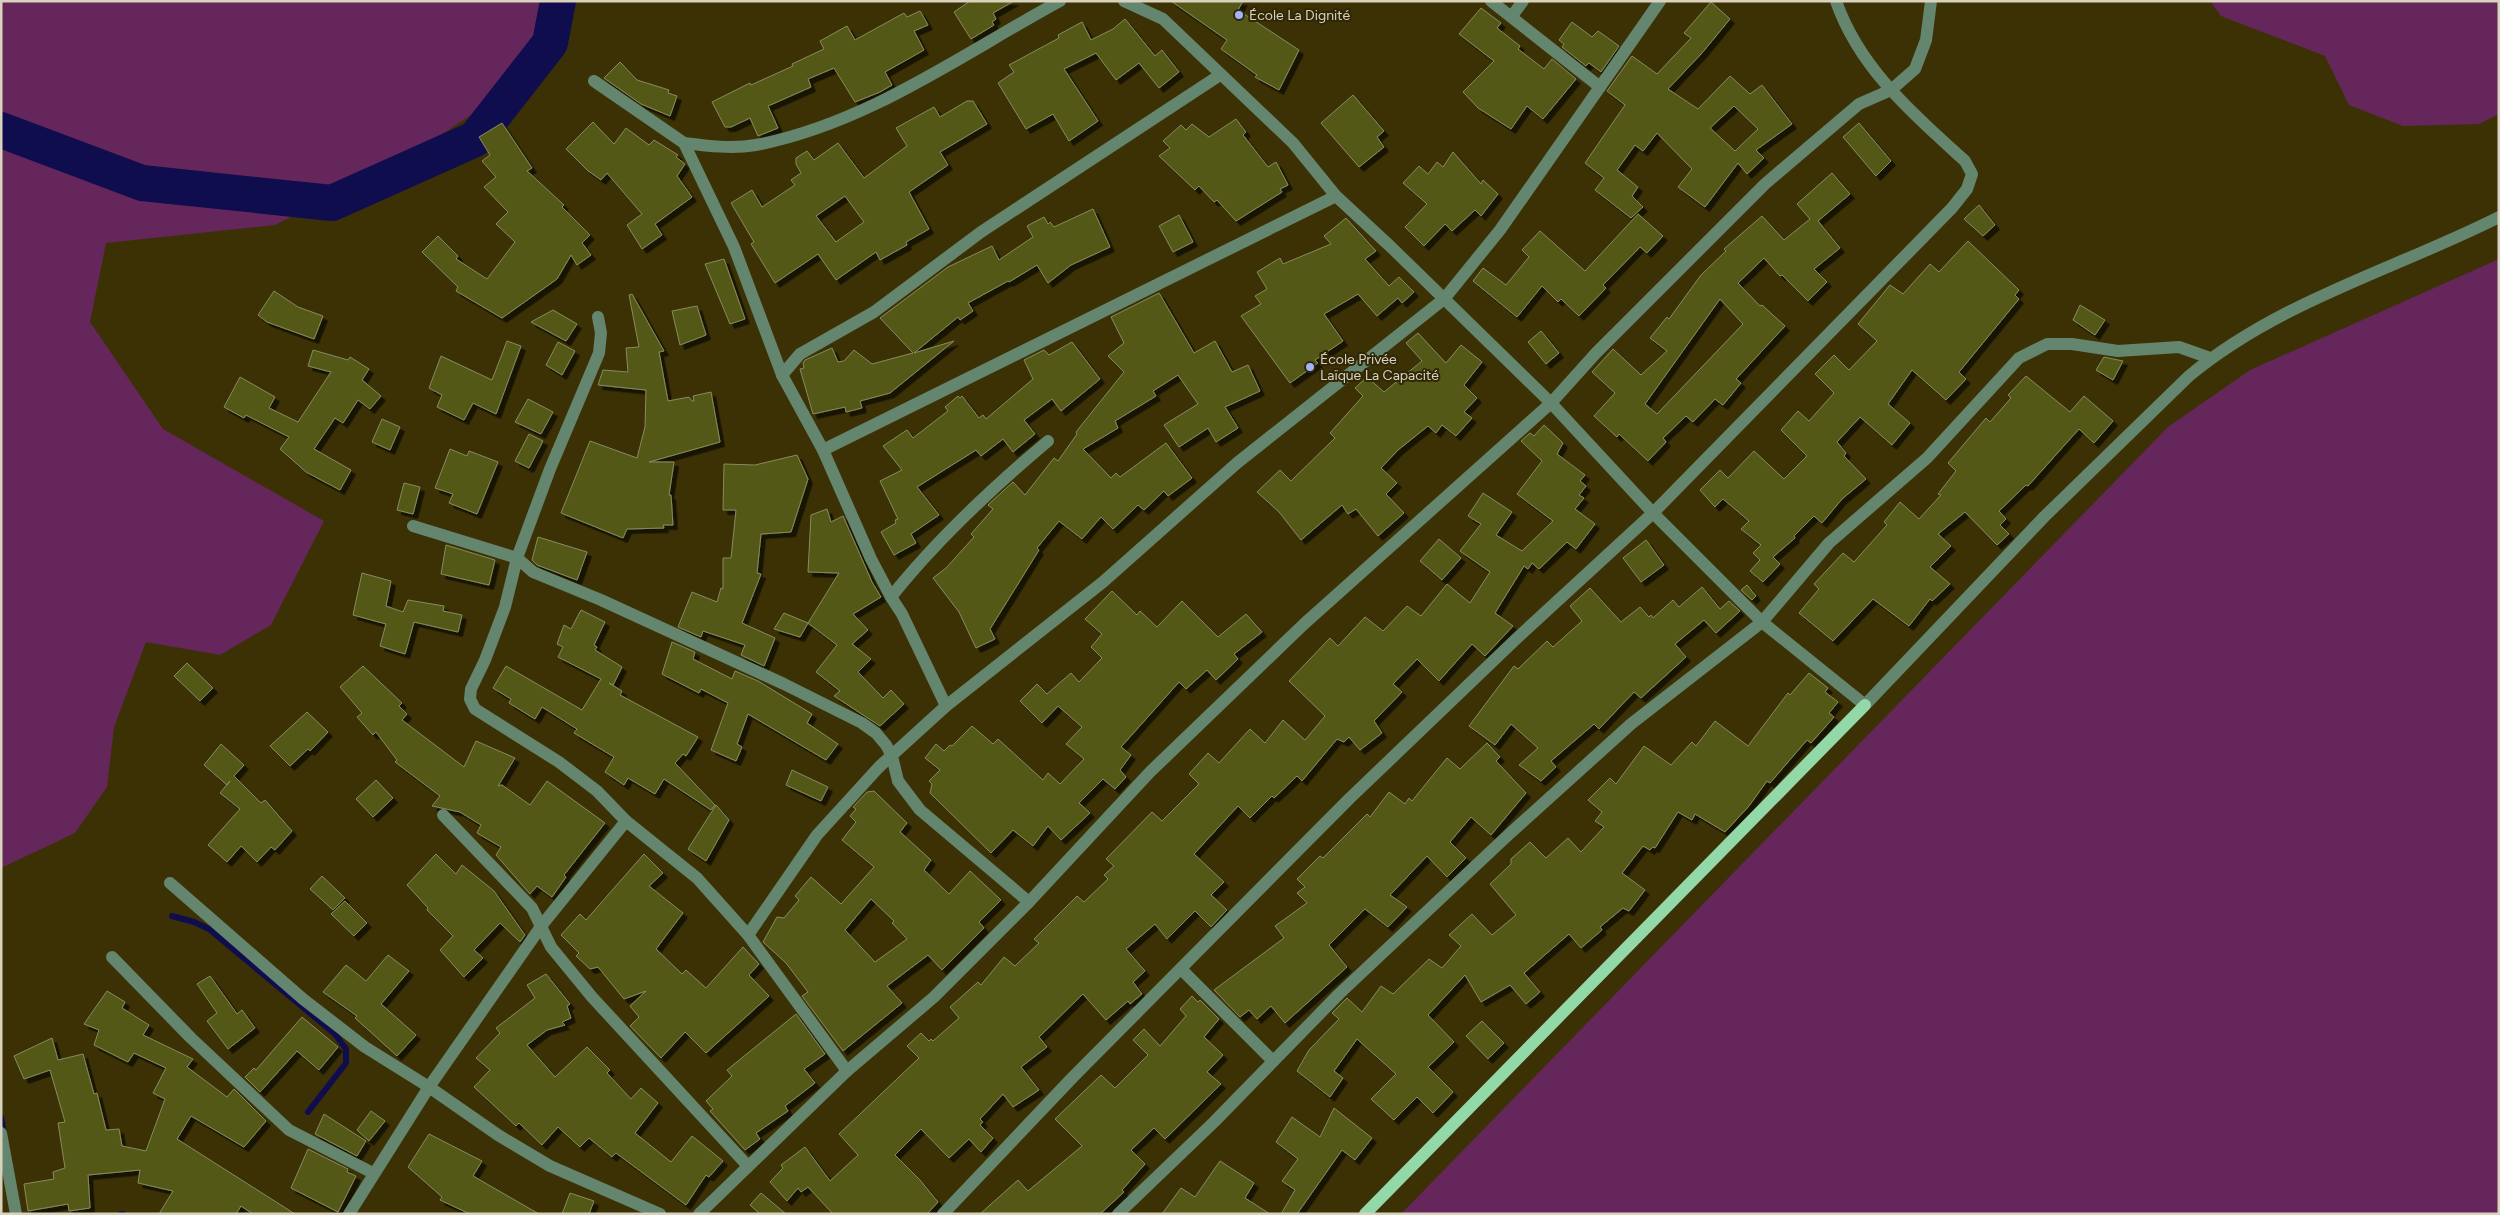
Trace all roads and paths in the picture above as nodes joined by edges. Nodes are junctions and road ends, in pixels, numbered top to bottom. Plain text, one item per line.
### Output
1 (1060, 1) edge
2 (1124, 1) edge
3 (1491, 1) edge
4 (1523, 1) edge
5 (1660, 1) edge
6 (1836, 1) edge
7 (1931, 1) edge
8 (1512, 16) junction
9 (1220, 75) junction
10 (594, 81) dead end
11 (1600, 87) junction
12 (1890, 90) junction
13 (684, 143) junction
14 (1336, 196) junction
15 (2499, 217) edge
16 (1444, 299) junction
17 (598, 317) dead end
18 (2210, 358) junction
19 (782, 375) junction
20 (1551, 403) junction
21 (1048, 442) dead end
22 (823, 450) junction
23 (1653, 513) junction
24 (413, 526) dead end
25 (517, 558) junction
26 (891, 598) junction
27 (1762, 622) junction
28 (1865, 705) junction
29 (946, 706) junction
30 (892, 756) junction
31 (443, 816) dead end
32 (626, 821) junction
33 (170, 883) dead end
34 (1029, 902) junction
35 (542, 925) junction
36 (748, 935) junction
37 (112, 957) dead end
38 (1182, 970) junction
39 (1273, 1061) junction
40 (847, 1071) junction
41 (429, 1087) junction
42 (1, 1133) edge
43 (747, 1166) junction
44 (373, 1173) junction
45 (16, 1214) edge
46 (350, 1214) edge
47 (660, 1214) edge
48 (698, 1214) edge
49 (943, 1214) edge
50 (1118, 1214) edge
51 (1365, 1214) edge

1 - 13 street
2 - 9 street
3 - 8 street
4 - 8 street
5 - 11 street
6 - 12 street
7 - 12 street
8 - 11 street
9 - 14 street
9 - 19 street
10 - 13 street
11 - 16 street
12 - 20 street
12 - 23 street
13 - 19 street
14 - 16 street
14 - 22 street
15 - 18 street
16 - 20 street
16 - 29 street
17 - 25 street
18 - 27 street
18 - 28 street
19 - 22 street
20 - 23 street
20 - 34 street
21 - 26 street
22 - 26 street
23 - 27 street
23 - 38 street
24 - 25 street
25 - 30 street
25 - 32 street
26 - 29 street
27 - 28 street
27 - 39 street
28 - 51 main road
29 - 30 street
30 - 34 street
30 - 36 street
31 - 35 street
32 - 35 street
32 - 36 street
33 - 41 street
34 - 40 street
35 - 41 street
35 - 43 street
36 - 40 street
37 - 44 street
38 - 39 street
38 - 49 street
39 - 50 street
40 - 43 street
41 - 44 street
41 - 47 street
42 - 45 street
43 - 48 street
44 - 46 street

